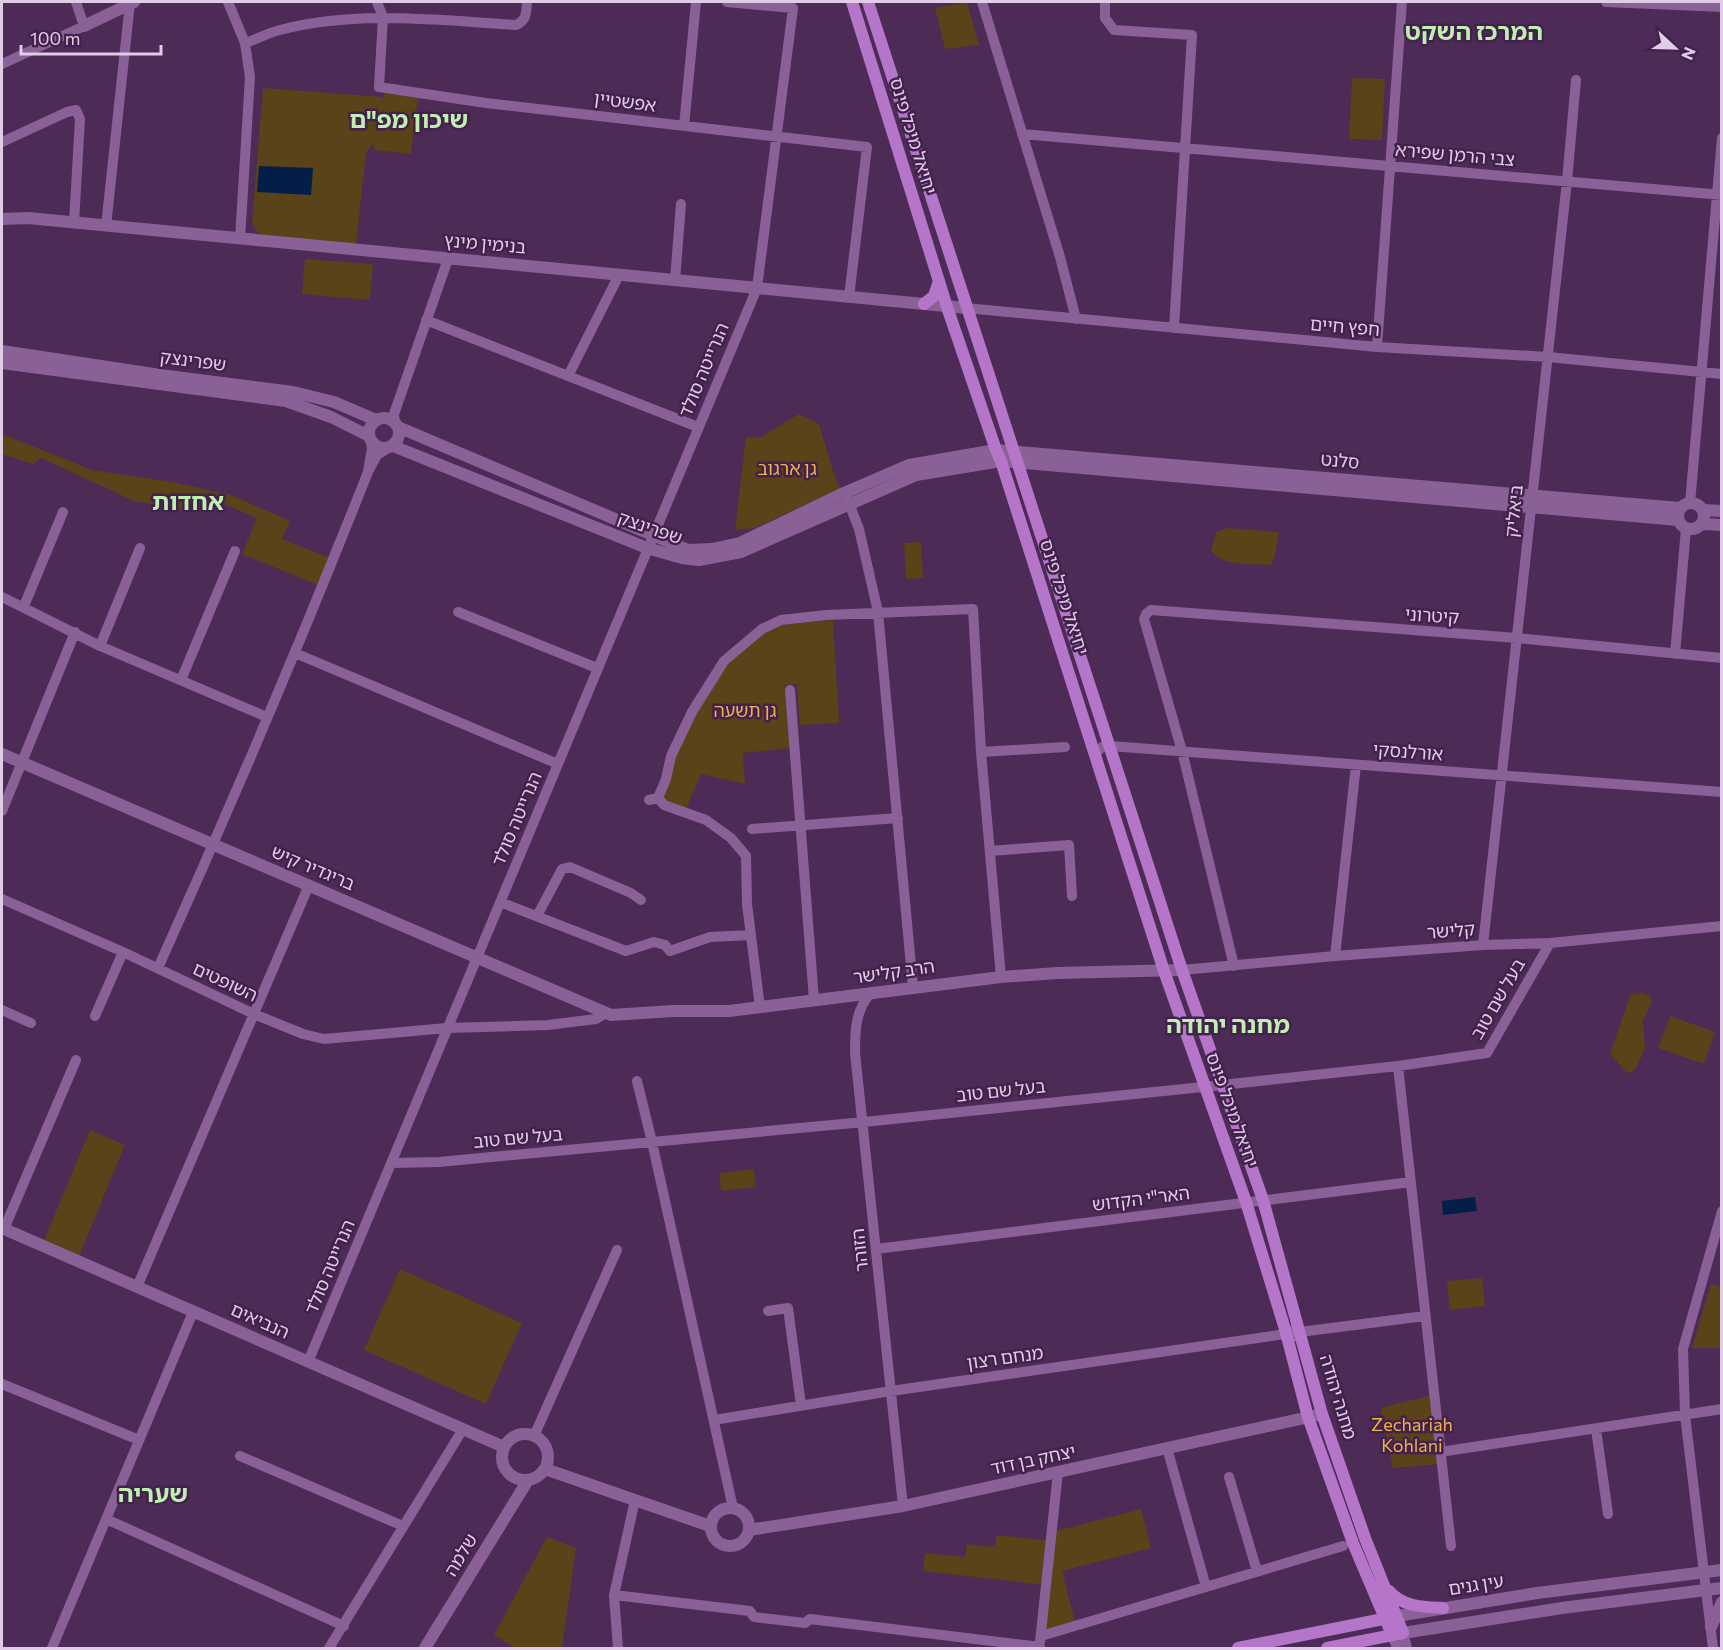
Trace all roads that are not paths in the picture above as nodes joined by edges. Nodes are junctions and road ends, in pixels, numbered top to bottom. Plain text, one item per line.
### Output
1 (76, 2) edge
2 (132, 2) edge
3 (228, 2) edge
4 (377, 2) edge
5 (526, 2) edge
6 (696, 2) edge
7 (727, 2) edge
8 (852, 2) edge
9 (868, 2) edge
10 (982, 2) edge
11 (1105, 2) edge
12 (1402, 2) edge
13 (1605, 2) edge
14 (1722, 7) edge
15 (383, 17) junction
16 (84, 26) junction
17 (245, 43) junction
18 (2, 64) edge
19 (1576, 80) dead end
20 (684, 126) junction
21 (1022, 134) junction
22 (777, 138) junction
23 (1722, 138) edge
24 (2, 142) edge
25 (1185, 148) junction
26 (1390, 166) junction
27 (1567, 182) junction
28 (1719, 195) edge
29 (681, 204) dead end
30 (2, 219) edge
31 (74, 223) junction
32 (106, 226) junction
33 (240, 239) junction
34 (448, 259) junction
35 (619, 275) junction
36 (675, 280) junction
37 (939, 281) junction
38 (757, 288) junction
39 (849, 297) junction
40 (924, 304) junction
41 (947, 307) junction
42 (966, 308) junction
43 (1076, 319) junction
44 (426, 320) junction
45 (1174, 328) junction
46 (1377, 347) junction
47 (2, 351) edge
48 (1548, 357) junction
49 (2, 363) edge
50 (1701, 373) junction
51 (1722, 374) edge
52 (568, 375) junction
53 (390, 421) junction
54 (698, 427) junction
55 (989, 428) junction
56 (370, 438) junction
57 (391, 447) junction
58 (976, 454) junction
59 (999, 456) junction
60 (1017, 457) junction
61 (368, 472) junction
62 (847, 499) junction
63 (1532, 501) junction
64 (1703, 510) junction
65 (1722, 511) edge
66 (63, 512) dead end
67 (1684, 515) junction
68 (1702, 524) junction
69 (1722, 525) edge
70 (650, 542) junction
71 (140, 548) dead end
72 (235, 551) dead end
73 (2, 597) edge
74 (24, 606) junction
75 (458, 612) dead end
76 (878, 612) junction
77 (75, 632) junction
78 (1517, 638) junction
79 (100, 646) junction
80 (295, 653) junction
81 (1675, 654) junction
82 (1722, 658) edge
83 (597, 668) junction
84 (181, 680) junction
85 (790, 690) dead end
86 (267, 717) junction
87 (1110, 746) junction
88 (1065, 747) dead end
89 (981, 752) junction
90 (1182, 752) junction
91 (2, 754) edge
92 (1095, 754) junction
93 (21, 762) junction
94 (558, 764) junction
95 (1356, 765) junction
96 (1502, 776) junction
97 (1722, 792) edge
98 (2, 811) edge
99 (898, 818) junction
100 (801, 825) junction
101 (752, 829) dead end
102 (214, 845) junction
103 (990, 851) junction
104 (309, 885) junction
105 (1072, 896) dead end
106 (2, 899) edge
107 (641, 900) dead end
108 (500, 902) junction
109 (537, 916) junction
110 (1722, 926) edge
111 (751, 935) junction
112 (1550, 943) junction
113 (1483, 945) junction
114 (123, 951) junction
115 (1335, 956) junction
116 (477, 957) junction
117 (1234, 966) junction
118 (158, 968) junction
119 (1182, 970) junction
120 (1164, 971) junction
121 (1001, 977) junction
122 (913, 987) junction
123 (870, 994) junction
124 (814, 1000) junction
125 (760, 1007) junction
126 (2, 1010) edge
127 (254, 1014) junction
128 (609, 1014) junction
129 (95, 1016) dead end
130 (31, 1023) dead end
131 (447, 1028) junction
132 (76, 1060) dead end
133 (1398, 1066) junction
134 (637, 1082) dead end
135 (1222, 1085) junction
136 (1205, 1087) junction
137 (864, 1122) junction
138 (652, 1142) junction
139 (391, 1163) junction
140 (1411, 1182) junction
141 (1263, 1200) junction
142 (1246, 1202) junction
143 (1722, 1211) edge
144 (3, 1228) edge
145 (876, 1249) junction
146 (617, 1250) dead end
147 (137, 1287) junction
148 (193, 1311) junction
149 (768, 1311) dead end
150 (1425, 1317) junction
151 (1299, 1328) junction
152 (1287, 1340) junction
153 (308, 1362) junction
154 (2, 1384) edge
155 (891, 1391) junction
156 (801, 1405) junction
157 (1722, 1409) edge
158 (1322, 1414) junction
159 (1685, 1414) junction
160 (1308, 1417) junction
161 (714, 1420) junction
162 (463, 1429) junction
163 (1596, 1429) junction
164 (534, 1436) junction
165 (139, 1440) junction
166 (504, 1447) junction
167 (1167, 1448) junction
168 (1440, 1452) junction
169 (240, 1456) dead end
170 (545, 1468) junction
171 (1059, 1472) junction
172 (1229, 1477) dead end
173 (528, 1480) junction
174 (635, 1500) junction
175 (903, 1506) junction
176 (733, 1508) junction
177 (1608, 1514) dead end
178 (106, 1519) junction
179 (403, 1526) junction
180 (710, 1526) junction
181 (749, 1530) junction
182 (1343, 1546) dead end
183 (1451, 1546) dead end
184 (1722, 1570) edge
185 (1257, 1571) junction
186 (1704, 1573) junction
187 (1206, 1587) junction
188 (1386, 1588) junction
189 (1722, 1588) edge
190 (1707, 1591) junction
191 (614, 1594) junction
192 (1722, 1602) edge
193 (1443, 1608) junction
194 (1392, 1617) junction
195 (344, 1626) junction
196 (1711, 1627) junction
197 (1398, 1634) junction
198 (1040, 1644) edge
199 (52, 1648) edge
200 (329, 1648) edge
201 (425, 1648) edge
202 (618, 1648) edge
203 (1238, 1648) edge
204 (1327, 1648) edge
205 (1396, 1648) edge
206 (1407, 1648) edge
207 (1713, 1648) edge

1 - 16 street
2 - 16 street
2 - 32 street
3 - 17 street
4 - 15 street
5 - 15 street
6 - 20 street
7 - 22 street, הנרייטה סולד
8 - 37 main road, יחיאל מיכל פינס
9 - 42 main road, יחיאל מיכל פינס
10 - 21 street
11 - 25 street
12 - 26 street
13 - 14 street
15 - 17 street
15 - 20 street, אפשטיין
16 - 18 street
17 - 33 street
19 - 27 street, ביאליק
20 - 22 street, אפשטיין
21 - 25 street, צבי הרמן שפירא
21 - 43 street
22 - 38 street, הנרייטה סולד
22 - 39 street, אפשטיין
23 - 28 street
24 - 31 street
25 - 26 street, צבי הרמן שפירא
25 - 45 street
26 - 27 street, צבי הרמן שפירא
26 - 46 street
27 - 28 street, צבי הרמן שפירא
27 - 48 street, ביאליק
28 - 50 street
29 - 36 street
30 - 31 street, בנימין מינץ
31 - 32 street, בנימין מינץ
32 - 33 street, בנימין מינץ
33 - 34 street, בנימין מינץ
34 - 35 street, בנימין מינץ
34 - 44 street
35 - 36 street, בנימין מינץ
35 - 52 street
36 - 38 street, בנימין מינץ
37 - 40 main road
37 - 41 main road, יחיאל מיכל פינס
38 - 39 street, בנימין מינץ
38 - 54 street, הנרייטה סולד
39 - 40 street, בנימין מינץ
40 - 41 street, בנימין מינץ
41 - 42 street, בנימין מינץ
41 - 55 main road, יחיאל מיכל פינס
42 - 43 street, חפץ חיים
42 - 60 main road, יחיאל מיכל פינס
43 - 45 street, חפץ חיים
44 - 52 street
44 - 53 street
45 - 46 street, חפץ חיים
46 - 48 street, חפץ חיים
47 - 53 street, שפרינצק
48 - 50 street, חפץ חיים
48 - 63 street, ביאליק
49 - 56 street, שפרינצק
50 - 51 street, חפץ חיים
50 - 67 street
52 - 54 street
53 - 56 street
53 - 57 street
53 - 70 street, שפרינצק
54 - 70 street, הנרייטה סולד
55 - 58 street
55 - 59 main road, יחיאל מיכל פינס
56 - 57 street
56 - 61 street
57 - 61 street
57 - 70 street, שפרינצק
58 - 59 street, שפרינצק
58 - 62 street, שפרינצק
59 - 60 street, סלנט
59 - 62 street, שפרינצק
59 - 92 main road, יחיאל מיכל פינס
60 - 63 street, סלנט
60 - 87 main road, יחיאל מיכל פינס
61 - 80 street
62 - 70 street, שפרינצק
62 - 76 street
63 - 67 street, סלנט
63 - 78 street, ביאליק
64 - 65 street
64 - 67 street
64 - 68 street
66 - 74 street
67 - 68 street
67 - 81 street
68 - 69 street
70 - 83 street, הנרייטה סולד
71 - 79 street
72 - 84 street
73 - 74 street
74 - 77 street
75 - 83 street
76 - 89 street
76 - 99 street
76 - 111 street
77 - 79 street
77 - 93 street
78 - 81 street, קיטרוני
78 - 90 street, קיטרוני
78 - 96 street, ביאליק
79 - 84 street
80 - 86 street
80 - 94 street
81 - 82 street, קיטרוני
83 - 94 street, הנרייטה סולד
84 - 86 street
85 - 100 street
86 - 102 street
87 - 90 street, אורלנסקי
87 - 92 street
87 - 119 main road, יחיאל מיכל פינס
88 - 89 street
89 - 103 street
90 - 95 street, אורלנסקי
90 - 117 street
91 - 93 street, בריגדיר קיש
92 - 120 main road, יחיאל מיכל פינס
93 - 98 street
93 - 102 street, בריגדיר קיש
94 - 108 street, הנרייטה סולד
95 - 96 street, אורלנסקי
95 - 115 street
96 - 97 street, אורלנסקי
96 - 113 street, ביאליק
99 - 100 street
99 - 122 street
100 - 101 street
100 - 124 street
102 - 104 street, בריגדיר קיש
102 - 118 street
103 - 105 street
103 - 121 street
104 - 116 street, בריגדיר קיש
104 - 127 street
106 - 114 street, השופטים
107 - 109 street
108 - 109 street
108 - 116 street, הנרייטה סולד
109 - 111 street
110 - 112 street, קלישר
111 - 125 street
112 - 113 street, קלישר
112 - 133 street, בעל שם טוב
113 - 115 street, קלישר
114 - 118 street, השופטים
114 - 129 street
115 - 117 street, קלישר
116 - 128 street, בריגדיר קיש
116 - 131 street, הנרייטה סולד
117 - 119 street, קלישר
118 - 127 street, השופטים
119 - 120 street, הרב קלישר
119 - 135 main road, יחיאל מיכל פינס
120 - 121 street, הרב קלישר
120 - 136 main road, יחיאל מיכל פינס
121 - 122 street, הרב קלישר
122 - 123 street, הרב קלישר
123 - 124 street, הרב קלישר
123 - 137 street, הזוהר
124 - 125 street, הרב קלישר
125 - 128 street, הרב קלישר
126 - 130 street
127 - 131 street, השופטים
127 - 147 street
128 - 131 street, השופטים
131 - 139 street, הנרייטה סולד
132 - 144 street
133 - 135 street, בעל שם טוב
133 - 140 street
134 - 138 street
135 - 136 street, בעל שם טוב
135 - 141 main road, יחיאל מיכל פינס
136 - 137 street, בעל שם טוב
136 - 142 main road, יחיאל מיכל פינס
137 - 138 street, בעל שם טוב
137 - 145 street, הזוהר
138 - 139 street, בעל שם טוב
138 - 161 street
139 - 153 street, הנרייטה סולד
140 - 141 street, האר"י הקדוש
140 - 150 street
141 - 142 street, האר"י הקדוש
141 - 151 main road, מחנה יהודה
142 - 145 street, האר"י הקדוש
142 - 152 main road, מחנה יהודה
143 - 159 street
144 - 147 street, הנביאים
145 - 155 street, הזוהר
146 - 164 street
147 - 148 street, הנביאים
148 - 153 street, הנביאים
148 - 165 street
149 - 156 street
150 - 151 street
150 - 168 street
151 - 152 street
151 - 158 main road, מחנה יהודה
152 - 155 street, מנחם רצון
152 - 160 main road, מחנה יהודה
153 - 162 street, הנביאים
154 - 165 street
155 - 156 street, מנחם רצון
155 - 175 street, הזוהר
156 - 161 street, מנחם רצון
157 - 159 street
158 - 160 street, יצחק בן דוד
158 - 188 main road, מחנה יהודה
159 - 163 street
159 - 186 street
160 - 167 street, יצחק בן דוד
160 - 194 main road, מחנה יהודה
161 - 176 street
162 - 166 street, הנביאים
162 - 179 street
163 - 168 street
163 - 177 street
164 - 166 street
164 - 170 street
165 - 178 street
166 - 173 street
167 - 171 street, יצחק בן דוד
167 - 187 street
168 - 183 street
169 - 179 street
170 - 173 street
170 - 174 street
171 - 175 street, יצחק בן דוד
171 - 198 street
172 - 185 street
173 - 201 street, שלמה
174 - 180 street
174 - 191 street
175 - 181 street, יצחק בן דוד
176 - 180 street
176 - 181 street
178 - 195 street
178 - 199 street
179 - 195 street
180 - 181 street
182 - 185 street
184 - 186 street, עין גנים
185 - 187 street
186 - 190 street
186 - 193 street, עין גנים
187 - 198 street
188 - 193 main road
188 - 194 main road, מחנה יהודה
189 - 190 street, עין גנים
190 - 196 street
190 - 197 street, עין גנים
191 - 198 street
191 - 202 street
192 - 196 street
193 - 194 street, עין גנים
194 - 197 main road
194 - 203 main road, עין גנים
195 - 200 street
196 - 207 street
197 - 204 main road, עין גנים
197 - 205 street
197 - 206 street

